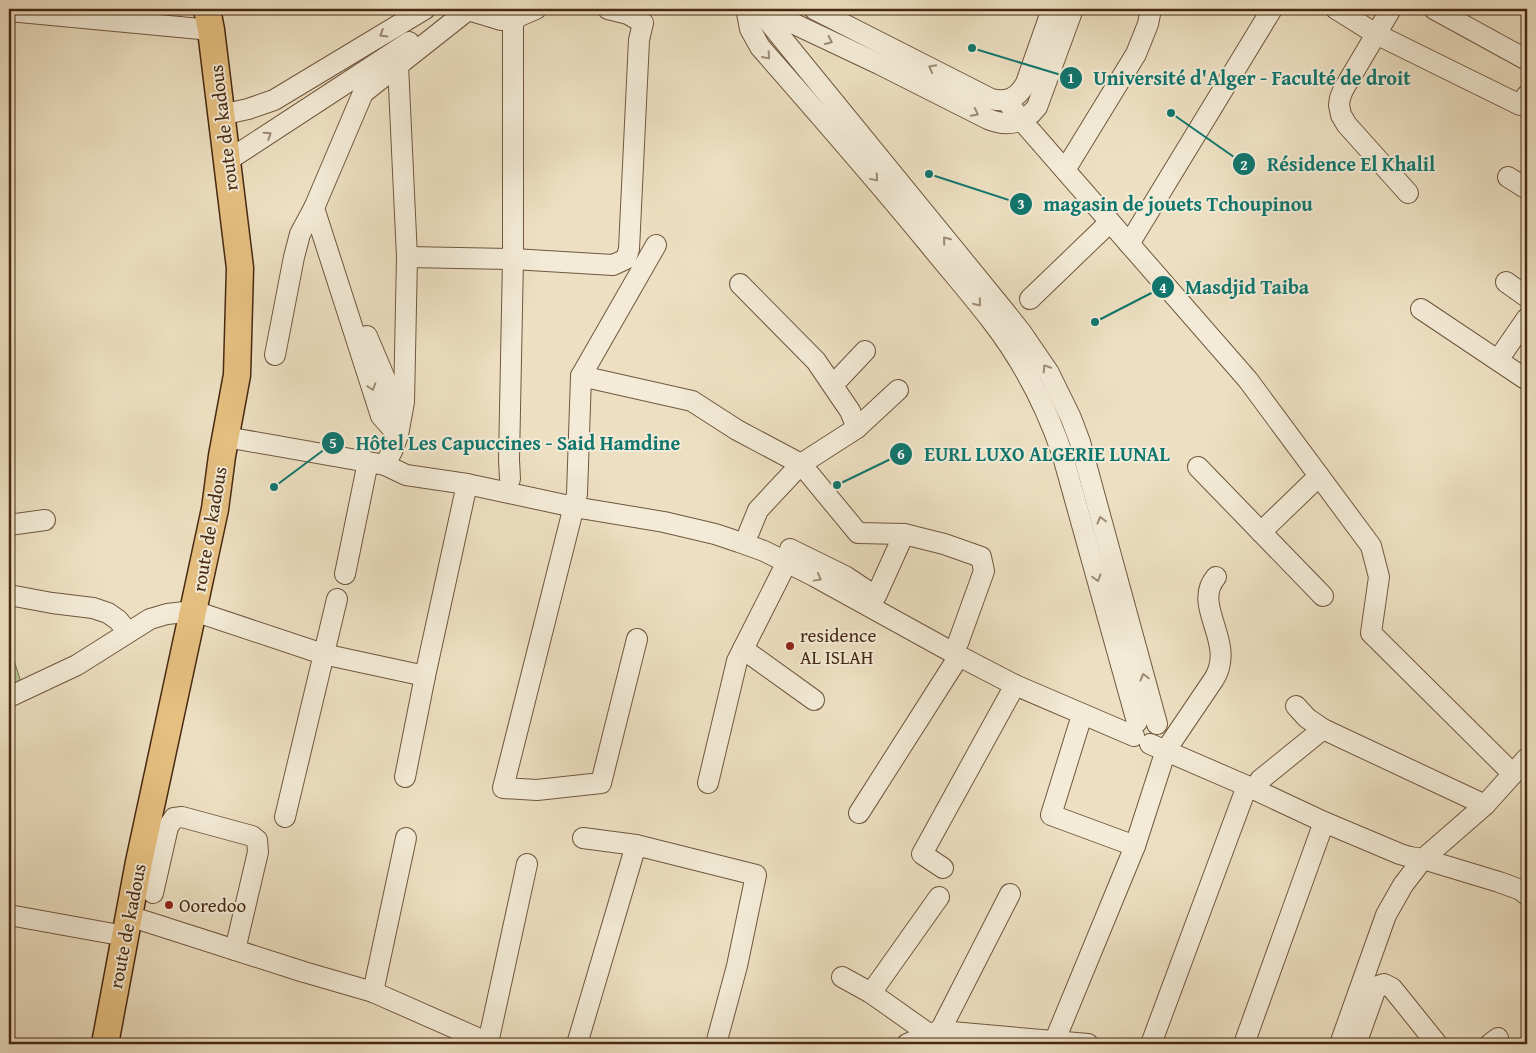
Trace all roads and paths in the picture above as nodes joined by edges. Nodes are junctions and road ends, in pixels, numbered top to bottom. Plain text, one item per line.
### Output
1 (425, 9) edge
2 (459, 9) edge
3 (536, 9) edge
4 (608, 9) edge
5 (814, 9) edge
6 (1052, 9) edge
7 (1073, 9) edge
8 (1150, 9) edge
9 (1272, 9) edge
10 (1336, 9) edge
11 (1391, 9) edge
12 (1434, 9) edge
13 (9, 11) edge
14 (759, 11) edge
15 (515, 18) junction
16 (209, 20) edge
17 (1376, 34) junction
18 (1527, 60) edge
19 (398, 66) junction
20 (1527, 95) edge
21 (1006, 100) junction
22 (221, 115) junction
23 (1022, 121) junction
24 (227, 161) junction
25 (1065, 170) junction
26 (1508, 177) dead end
27 (1527, 189) edge
28 (1408, 193) dead end
29 (314, 208) junction
30 (1110, 222) junction
31 (1129, 244) junction
32 (656, 246) dead end
33 (406, 257) junction
34 (513, 259) junction
35 (1506, 282) dead end
36 (740, 284) dead end
37 (1527, 297) edge
38 (1030, 299) dead end
39 (1421, 310) dead end
40 (1527, 318) edge
41 (865, 351) dead end
42 (275, 354) dead end
43 (1498, 360) junction
44 (581, 376) junction
45 (1527, 380) edge
46 (833, 385) junction
47 (898, 390) dead end
48 (857, 428) junction
49 (399, 429) junction
50 (226, 437) junction
51 (376, 463) junction
52 (801, 464) junction
53 (1198, 467) dead end
54 (1319, 476) junction
55 (510, 479) junction
56 (467, 484) junction
57 (576, 500) junction
58 (45, 520) dead end
59 (9, 525) edge
60 (749, 532) junction
61 (1261, 532) junction
62 (904, 534) junction
63 (791, 557) junction
64 (345, 574) dead end
65 (1216, 577) dead end
66 (9, 594) edge
67 (876, 596) junction
68 (1323, 596) dead end
69 (337, 599) dead end
70 (194, 611) junction
71 (128, 632) junction
72 (637, 639) dead end
73 (743, 648) junction
74 (958, 649) junction
75 (324, 654) junction
76 (425, 676) junction
77 (1015, 685) junction
78 (9, 698) edge
79 (814, 700) dead end
80 (1296, 706) dead end
81 (1082, 715) junction
82 (1323, 729) junction
83 (1151, 735) junction
84 (1523, 766) edge
85 (404, 777) dead end
86 (708, 783) dead end
87 (1253, 783) junction
88 (1485, 805) junction
89 (860, 813) dead end
90 (284, 817) dead end
91 (1324, 822) junction
92 (406, 838) dead end
93 (583, 838) dead end
94 (636, 845) junction
95 (1135, 846) junction
96 (1423, 859) junction
97 (526, 864) dead end
98 (943, 868) dead end
99 (153, 892) dead end
100 (1010, 894) dead end
101 (1527, 895) edge
102 (939, 897) dead end
103 (9, 915) edge
104 (127, 926) junction
105 (235, 950) junction
106 (842, 977) dead end
107 (373, 992) junction
108 (871, 993) junction
109 (934, 1032) junction
110 (1055, 1040) junction
111 (105, 1044) edge
112 (489, 1044) edge
113 (577, 1044) edge
114 (716, 1044) edge
115 (907, 1044) edge
116 (1088, 1044) edge
117 (1151, 1044) edge
118 (1244, 1044) edge
119 (1340, 1044) edge
120 (1356, 1044) edge
121 (1437, 1044) edge

1 -> 22 street
24 -> 2 street
3 - 15 street
4 - 34 street
21 -> 5 street
6 - 21 street
7 - 23 street
8 - 25 street
9 - 31 street
10 - 17 street
11 - 17 street
12 - 18 street
13 - 16 street
14 -> 23 street
14 - 83 street
15 - 19 street
15 - 34 street
16 - 22 main road, route de kadous
17 - 20 street
17 - 28 street
19 - 29 street
19 - 33 street
21 - 23 street
22 - 24 main road, route de kadous
23 - 25 street
24 - 50 main road, route de kadous
25 - 30 street
26 - 27 street
29 - 42 street
29 - 49 street
30 - 31 street
30 - 38 street
31 - 54 street
32 - 44 street
33 - 34 street
33 - 49 street
34 - 55 street
35 - 37 street
36 - 46 street
39 - 43 street
40 - 43 street
41 - 46 street
43 - 45 street
44 - 52 street
44 - 57 street
46 - 48 street
47 - 48 street
48 - 52 street
49 - 51 street
50 - 51 street
50 - 70 main road, route de kadous
51 - 55 street
51 - 56 street
51 - 64 street
52 - 60 street
52 - 62 street
53 - 61 street
54 - 61 street
54 - 84 street
55 - 57 street
56 - 57 street
56 - 76 street
57 - 60 street
57 - 63 street
57 - 72 street
58 - 59 street
60 - 63 street
61 - 68 street
62 - 67 street
62 - 74 street
63 - 67 street
63 - 73 street
63 -> 74 street
65 - 83 street
66 - 71 street
67 - 74 street
69 - 75 street
70 - 71 street
70 - 75 street
70 - 104 main road, route de kadous
71 - 78 street
73 - 79 street
73 - 86 street
74 - 77 street
74 - 83 street
74 - 89 street
75 - 76 street
75 - 90 street
76 - 85 street
77 - 81 street
77 - 98 street
80 - 82 street
81 - 83 street
81 - 95 street
82 - 87 street
82 - 88 street
83 - 87 street
83 - 95 street
84 - 88 street
87 - 91 street
87 - 96 street
87 - 117 street
88 - 96 street
91 - 96 street
91 - 118 street
92 - 107 street
93 - 94 street
94 - 113 street
94 - 114 street
95 - 110 street
96 - 101 street
96 - 119 street
97 - 112 street
99 - 105 street
100 - 109 street
102 - 108 street
103 - 104 street
104 - 105 street
104 - 111 main road, route de kadous
105 - 107 street
106 - 108 street
107 - 112 street
108 - 109 street
109 - 110 street
109 - 115 street
110 - 116 street
120 - 121 street

